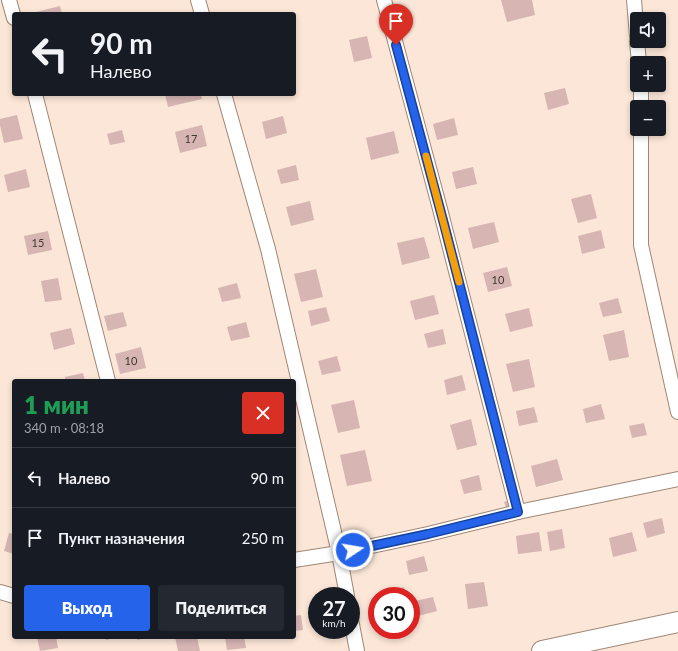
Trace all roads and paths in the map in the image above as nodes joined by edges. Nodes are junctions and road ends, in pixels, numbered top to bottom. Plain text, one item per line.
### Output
1 (9, 0) edge
2 (198, 0) edge
3 (384, 0) edge
4 (634, 0) edge
5 (12, 12) edge
6 (201, 12) edge
7 (635, 12) edge
8 (36, 96) edge
9 (225, 96) edge
10 (641, 136) edge
11 (107, 379) edge
12 (678, 412) edge
13 (678, 479) edge
14 (518, 512) junction
15 (339, 553) junction
16 (296, 560) edge
17 (345, 587) edge
18 (0, 592) edge
19 (12, 595) edge
20 (678, 622) edge
21 (355, 639) edge
22 (357, 651) edge
23 (542, 651) edge

1 - 5 street
2 - 6 street
3 - 14 street
4 - 7 street
8 - 11 street
9 - 15 street
10 - 12 street
13 - 14 street
14 - 15 street
15 - 16 street
15 - 17 street
18 - 19 street
20 - 23 street
21 - 22 street

